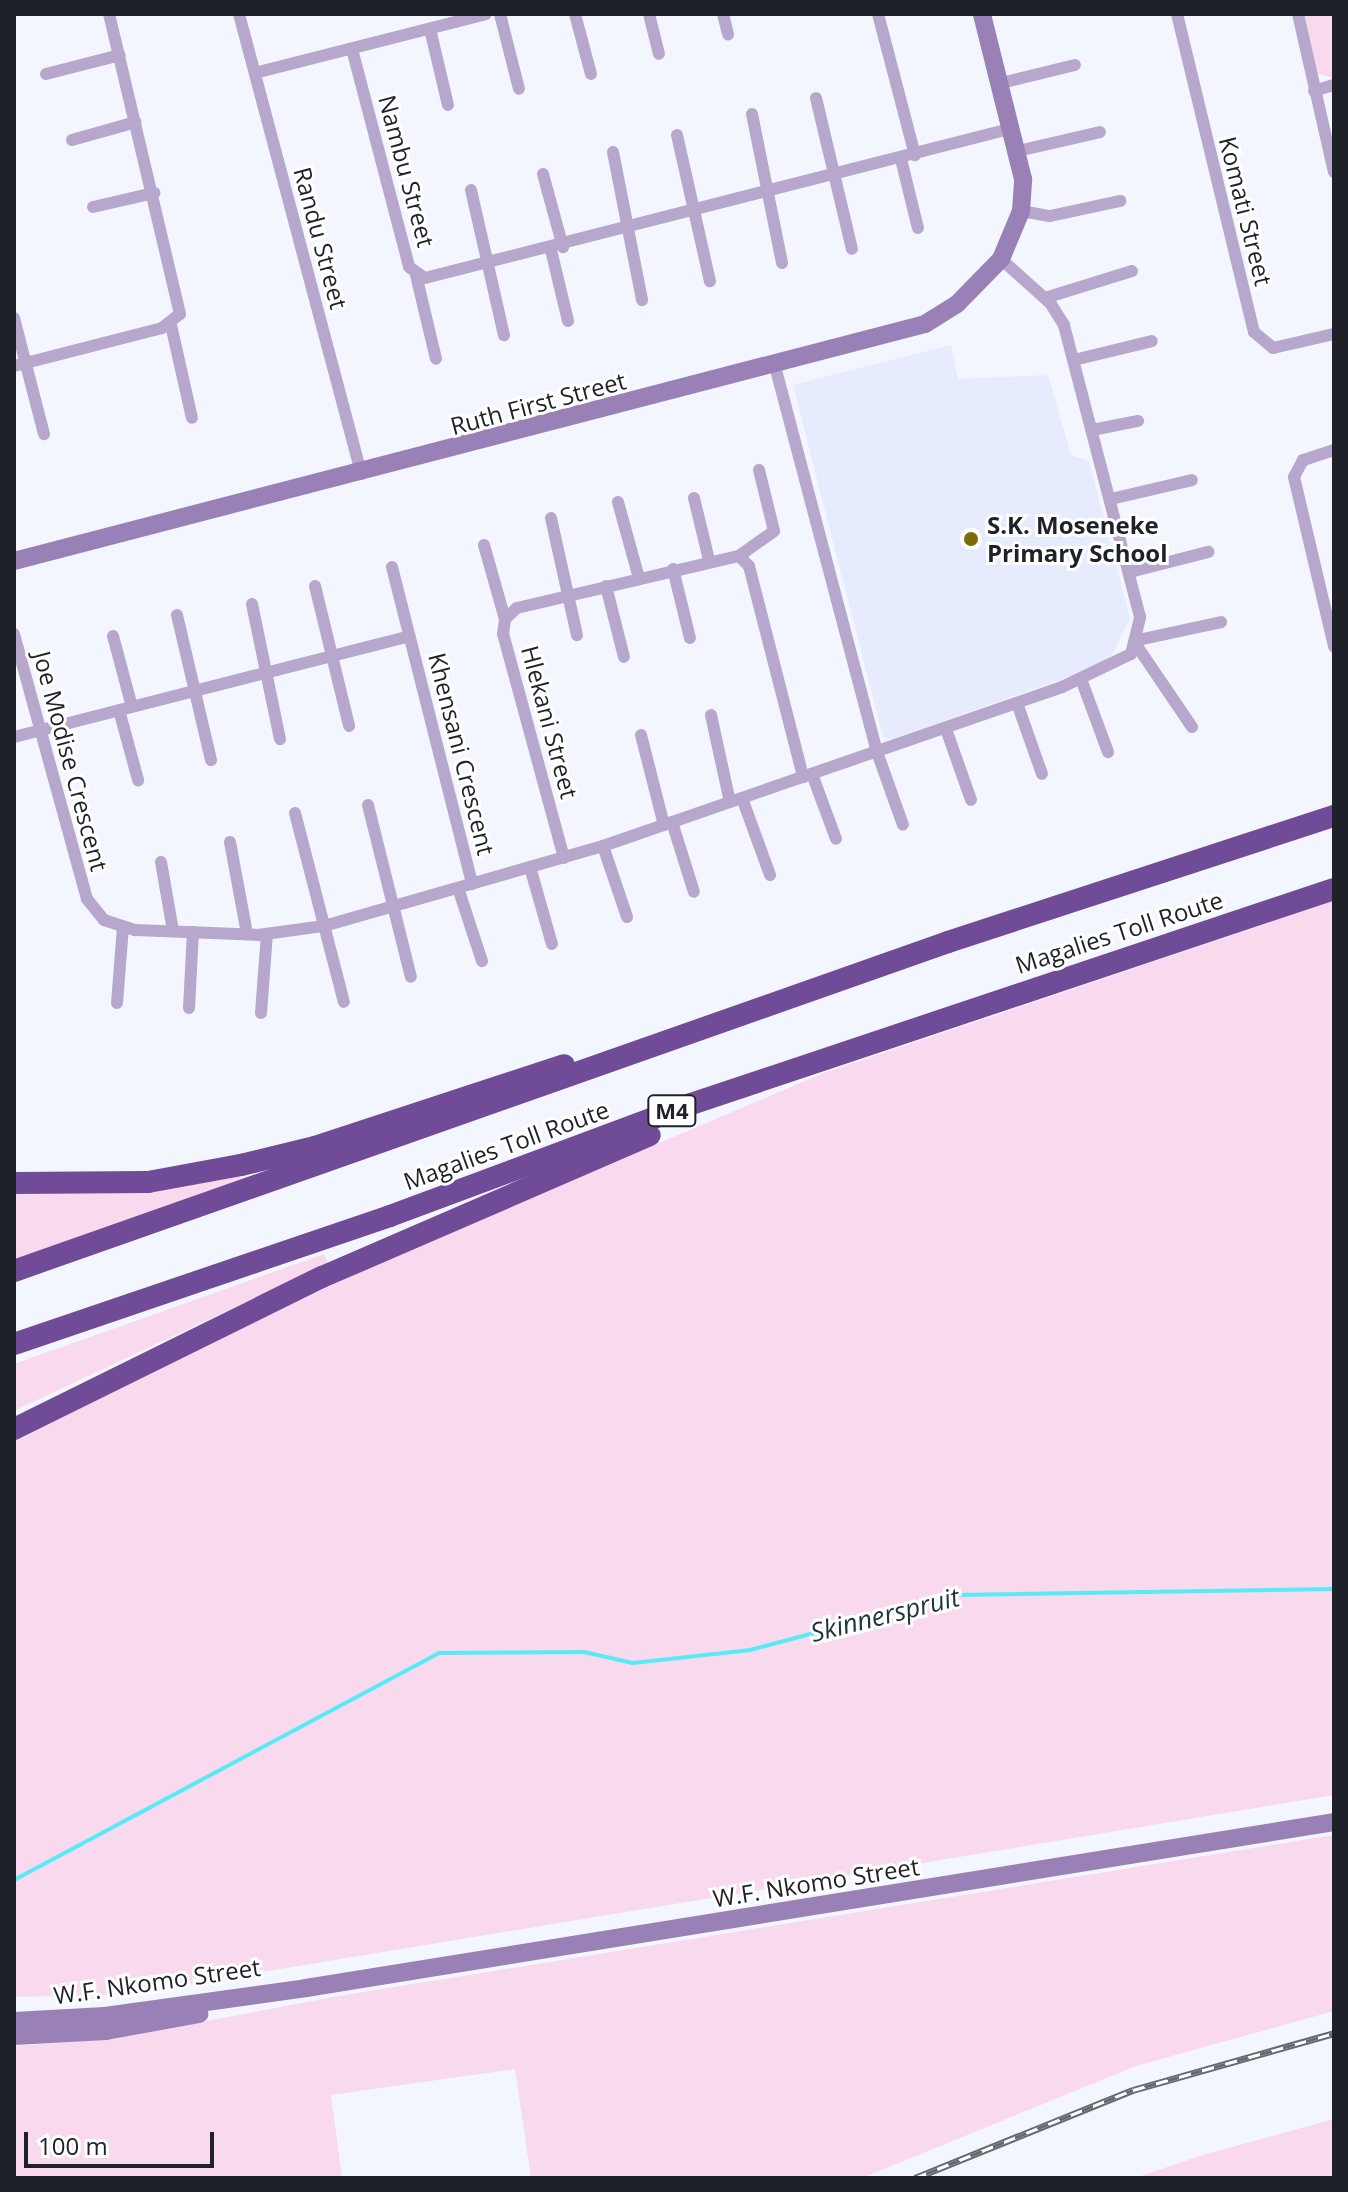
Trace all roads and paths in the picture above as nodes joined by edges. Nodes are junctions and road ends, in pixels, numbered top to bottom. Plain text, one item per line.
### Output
1 (109, 14) edge
2 (239, 14) edge
3 (486, 14) edge
4 (500, 14) edge
5 (575, 14) edge
6 (649, 14) edge
7 (723, 14) edge
8 (878, 14) edge
9 (982, 14) edge
10 (1177, 14) edge
11 (1298, 14) edge
12 (430, 29) junction
13 (728, 34) dead end
14 (352, 49) junction
15 (659, 54) dead end
16 (120, 55) junction
17 (1075, 65) dead end
18 (255, 73) junction
19 (46, 74) dead end
20 (591, 74) dead end
21 (1001, 83) junction
22 (1334, 85) edge
23 (519, 89) dead end
24 (1314, 91) junction
25 (816, 98) dead end
26 (448, 105) dead end
27 (752, 114) dead end
28 (136, 122) junction
29 (1013, 128) junction
30 (1100, 132) dead end
31 (677, 135) dead end
32 (72, 140) dead end
33 (1018, 151) junction
34 (613, 152) dead end
35 (915, 155) junction
36 (901, 159) junction
37 (1334, 172) edge
38 (543, 174) dead end
39 (834, 177) junction
40 (471, 190) dead end
41 (154, 193) junction
42 (767, 194) junction
43 (1120, 201) dead end
44 (93, 207) dead end
45 (1021, 211) junction
46 (696, 213) junction
47 (918, 228) dead end
48 (629, 230) junction
49 (557, 248) junction
50 (852, 249) dead end
51 (1001, 259) junction
52 (782, 263) dead end
53 (490, 266) junction
54 (1132, 271) dead end
55 (416, 275) junction
56 (710, 281) dead end
57 (1045, 298) junction
58 (642, 300) dead end
59 (14, 318) edge
60 (568, 321) dead end
61 (171, 325) junction
62 (1334, 334) edge
63 (504, 335) dead end
64 (1152, 341) dead end
65 (436, 359) dead end
66 (1074, 360) junction
67 (20, 364) edge
68 (775, 366) junction
69 (192, 418) dead end
70 (1138, 421) dead end
71 (1092, 430) junction
72 (44, 434) dead end
73 (1334, 450) edge
74 (759, 470) dead end
75 (361, 474) junction
76 (1192, 480) dead end
77 (694, 498) dead end
78 (1111, 499) junction
79 (618, 502) dead end
80 (551, 518) dead end
81 (484, 545) dead end
82 (1208, 552) dead end
83 (739, 556) junction
84 (709, 560) junction
85 (14, 561) edge
86 (392, 567) dead end
87 (673, 569) junction
88 (1130, 572) junction
89 (639, 578) junction
90 (315, 586) dead end
91 (606, 586) junction
92 (568, 595) junction
93 (252, 604) dead end
94 (177, 615) dead end
95 (505, 619) junction
96 (1221, 622) dead end
97 (14, 634) edge
98 (577, 635) dead end
99 (113, 636) dead end
100 (409, 636) junction
101 (690, 638) dead end
102 (1138, 643) junction
103 (1334, 646) edge
104 (333, 655) junction
105 (624, 657) dead end
106 (264, 673) junction
107 (1081, 679) junction
108 (195, 691) junction
109 (1017, 703) junction
110 (126, 709) junction
111 (711, 715) dead end
112 (349, 726) dead end
113 (1192, 727) dead end
114 (946, 729) junction
115 (40, 731) junction
116 (641, 735) dead end
117 (14, 737) edge
118 (280, 739) dead end
119 (877, 752) junction
120 (1108, 752) dead end
121 (211, 760) dead end
122 (1042, 774) dead end
123 (808, 775) junction
124 (138, 780) dead end
125 (736, 800) junction
126 (971, 800) dead end
127 (368, 805) dead end
128 (295, 813) dead end
129 (1334, 816) edge
130 (668, 823) junction
131 (903, 825) dead end
132 (836, 839) dead end
133 (230, 842) dead end
134 (603, 846) junction
135 (564, 858) junction
136 (161, 862) dead end
137 (530, 867) junction
138 (770, 875) dead end
139 (472, 884) junction
140 (458, 888) junction
141 (1334, 889) edge
142 (694, 892) dead end
143 (393, 906) junction
144 (627, 917) dead end
145 (324, 926) junction
146 (123, 927) junction
147 (173, 931) junction
148 (193, 932) junction
149 (247, 934) junction
150 (267, 934) junction
151 (948, 942) junction
152 (552, 944) dead end
153 (482, 961) dead end
154 (411, 977) dead end
155 (344, 1002) dead end
156 (117, 1003) dead end
157 (189, 1008) dead end
158 (261, 1013) dead end
159 (948, 1016) junction
160 (14, 1183) edge
161 (14, 1271) edge
162 (14, 1344) edge
163 (14, 1429) edge
164 (1334, 1822) edge
165 (306, 1988) junction
166 (14, 2015) edge
167 (105, 2016) junction
168 (14, 2021) edge
169 (14, 2036) edge

1 - 16 street
2 - 18 street, Randu Street
3 - 12 street
4 - 23 street
5 - 20 street
6 - 15 street
7 - 13 street
8 - 35 street
9 - 21 main road, Ruth First Street
10 - 62 street, Komati Street
11 - 24 street
12 - 14 street
12 - 26 street
14 - 18 street
14 - 55 street, Nambu Street
16 - 19 street
16 - 28 street
17 - 21 street
18 - 75 street, Randu Street
21 - 29 main road, Ruth First Street
22 - 24 street
24 - 37 street
25 - 39 street
27 - 42 street
28 - 32 street
28 - 41 street
29 - 33 main road, Ruth First Street
29 - 35 street, Nambu Street
30 - 33 street
31 - 46 street
33 - 45 main road, Ruth First Street
34 - 48 street
35 - 36 street, Nambu Street
36 - 39 street, Nambu Street
36 - 47 street
38 - 49 street
39 - 42 street, Nambu Street
39 - 50 street
40 - 53 street
41 - 44 street
41 - 61 street
42 - 46 street, Nambu Street
42 - 52 street
43 - 45 street
45 - 51 main road, Ruth First Street
46 - 48 street, Nambu Street
46 - 56 street
48 - 49 street, Nambu Street
48 - 58 street
49 - 53 street, Nambu Street
49 - 60 street
51 - 57 street
51 - 68 main road, Ruth First Street
53 - 55 street, Nambu Street
53 - 63 street
54 - 57 street
55 - 65 street
57 - 66 street
59 - 67 street
61 - 67 street
61 - 69 street
64 - 66 street
66 - 71 street
67 - 72 street
68 - 75 main road, Ruth First Street
68 - 119 street
70 - 71 street
71 - 78 street
73 - 103 street
74 - 83 street, Hlekani Street
75 - 85 main road, Ruth First Street
76 - 78 street
77 - 84 street
78 - 88 street
79 - 89 street
80 - 92 street, Hlekani Street
81 - 95 street
82 - 88 street
83 - 84 street, Hlekani Street
83 - 123 street
84 - 87 street, Hlekani Street
86 - 100 street, Khensani Crescent
87 - 89 street, Hlekani Street
87 - 101 street
88 - 102 street
89 - 91 street, Hlekani Street
90 - 104 street
91 - 92 street, Hlekani Street
91 - 105 street
92 - 95 street, Hlekani Street
92 - 98 street, Hlekani Street
93 - 106 street
94 - 108 street
95 - 135 street, Hlekani Street
96 - 102 street
97 - 115 street, Joe Modise Crescent
99 - 110 street
100 - 104 street, Khensani Crescent
100 - 139 street, Khensani Crescent
102 - 107 street
102 - 113 street
104 - 106 street, Khensani Crescent
104 - 112 street
106 - 108 street, Khensani Crescent
106 - 118 street
107 - 109 street
107 - 120 street
108 - 110 street, Khensani Crescent
108 - 121 street
109 - 114 street
109 - 122 street
110 - 115 street, Khensani Crescent
110 - 124 street
111 - 125 street
114 - 119 street
114 - 126 street
115 - 117 street, Khensani Crescent
115 - 146 street, Joe Modise Crescent
116 - 130 street
119 - 123 street
119 - 131 street
123 - 125 street
123 - 132 street
125 - 130 street
125 - 138 street
127 - 143 street
128 - 145 street
129 - 151 highway, Magalies Toll Route
130 - 134 street
130 - 142 street
133 - 149 street
134 - 135 street
134 - 144 street
135 - 137 street
136 - 147 street
137 - 139 street
137 - 152 street
139 - 140 street
140 - 143 street
140 - 153 street
141 - 159 highway, Magalies Toll Route / M4
143 - 145 street
143 - 154 street
145 - 150 street
145 - 155 street
146 - 147 street
146 - 156 street
147 - 148 street
148 - 149 street
148 - 157 street
149 - 150 street
150 - 158 street
151 - 160 highway
151 - 161 highway, Magalies Toll Route
159 - 162 highway, Magalies Toll Route / M4
159 - 163 highway
164 - 165 main road, W.F. Nkomo Street
165 - 167 main road, W.F. Nkomo Street
165 - 169 main road, W.F. Nkomo Street
166 - 167 main road
167 - 168 main road, W.F. Nkomo Street

